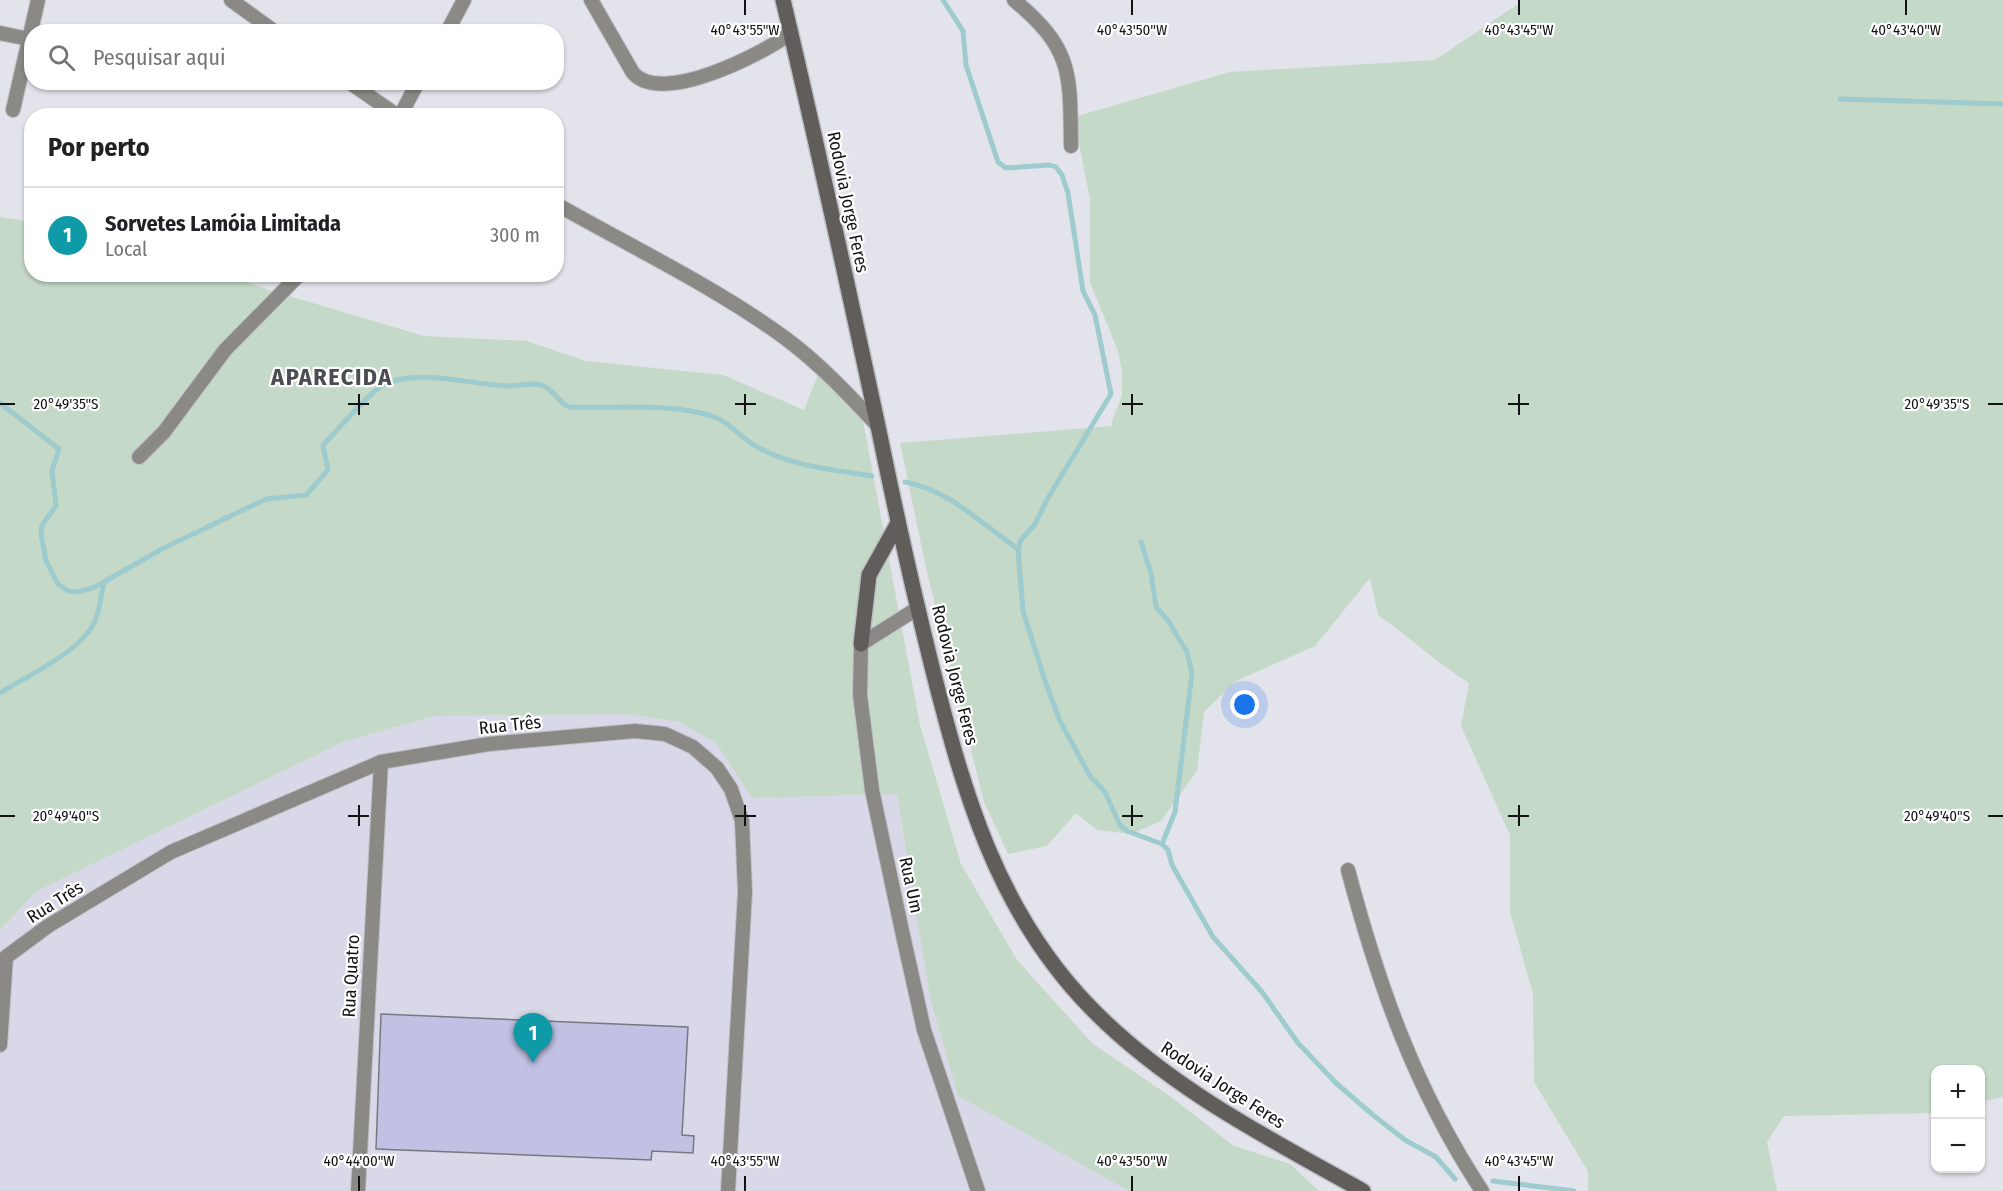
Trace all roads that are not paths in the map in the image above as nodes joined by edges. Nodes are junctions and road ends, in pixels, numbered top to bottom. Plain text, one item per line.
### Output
1 (38, 0) edge
2 (591, 0) edge
3 (783, 0) edge
4 (1014, 0) edge
5 (236, 2) edge
6 (457, 3) edge
7 (32, 24) edge
8 (265, 24) edge
9 (450, 24) edge
10 (0, 33) edge
11 (791, 33) junction
12 (24, 38) edge
13 (24, 61) edge
14 (362, 90) edge
15 (414, 90) edge
16 (387, 108) edge
17 (403, 108) edge
18 (13, 110) dead end
19 (1071, 146) dead end
20 (564, 209) edge
21 (292, 282) edge
22 (877, 425) junction
23 (140, 457) dead end
24 (898, 523) junction
25 (918, 608) junction
26 (861, 644) junction
27 (381, 762) junction
28 (1348, 870) dead end
29 (0, 1045) edge
30 (358, 1191) edge
31 (728, 1191) edge
32 (978, 1191) edge
33 (1363, 1191) edge
34 (1482, 1191) edge

1 - 7 street
2 - 11 street
3 - 11 main road, Rodovia Jorge Feres
4 - 19 street
5 - 8 street
6 - 9 street
10 - 12 street
11 - 22 main road, Rodovia Jorge Feres
13 - 18 street
14 - 16 street
15 - 17 street
20 - 22 street
21 - 23 street
22 - 24 main road, Rodovia Jorge Feres
24 - 25 main road, Rodovia Jorge Feres
24 - 26 main road
25 - 26 street
25 - 33 main road, Rodovia Jorge Feres
26 - 32 street, Rua Um
27 - 29 street, Rua Três
27 - 30 street, Rua Quatro
27 - 31 street, Rua Três
28 - 34 street

